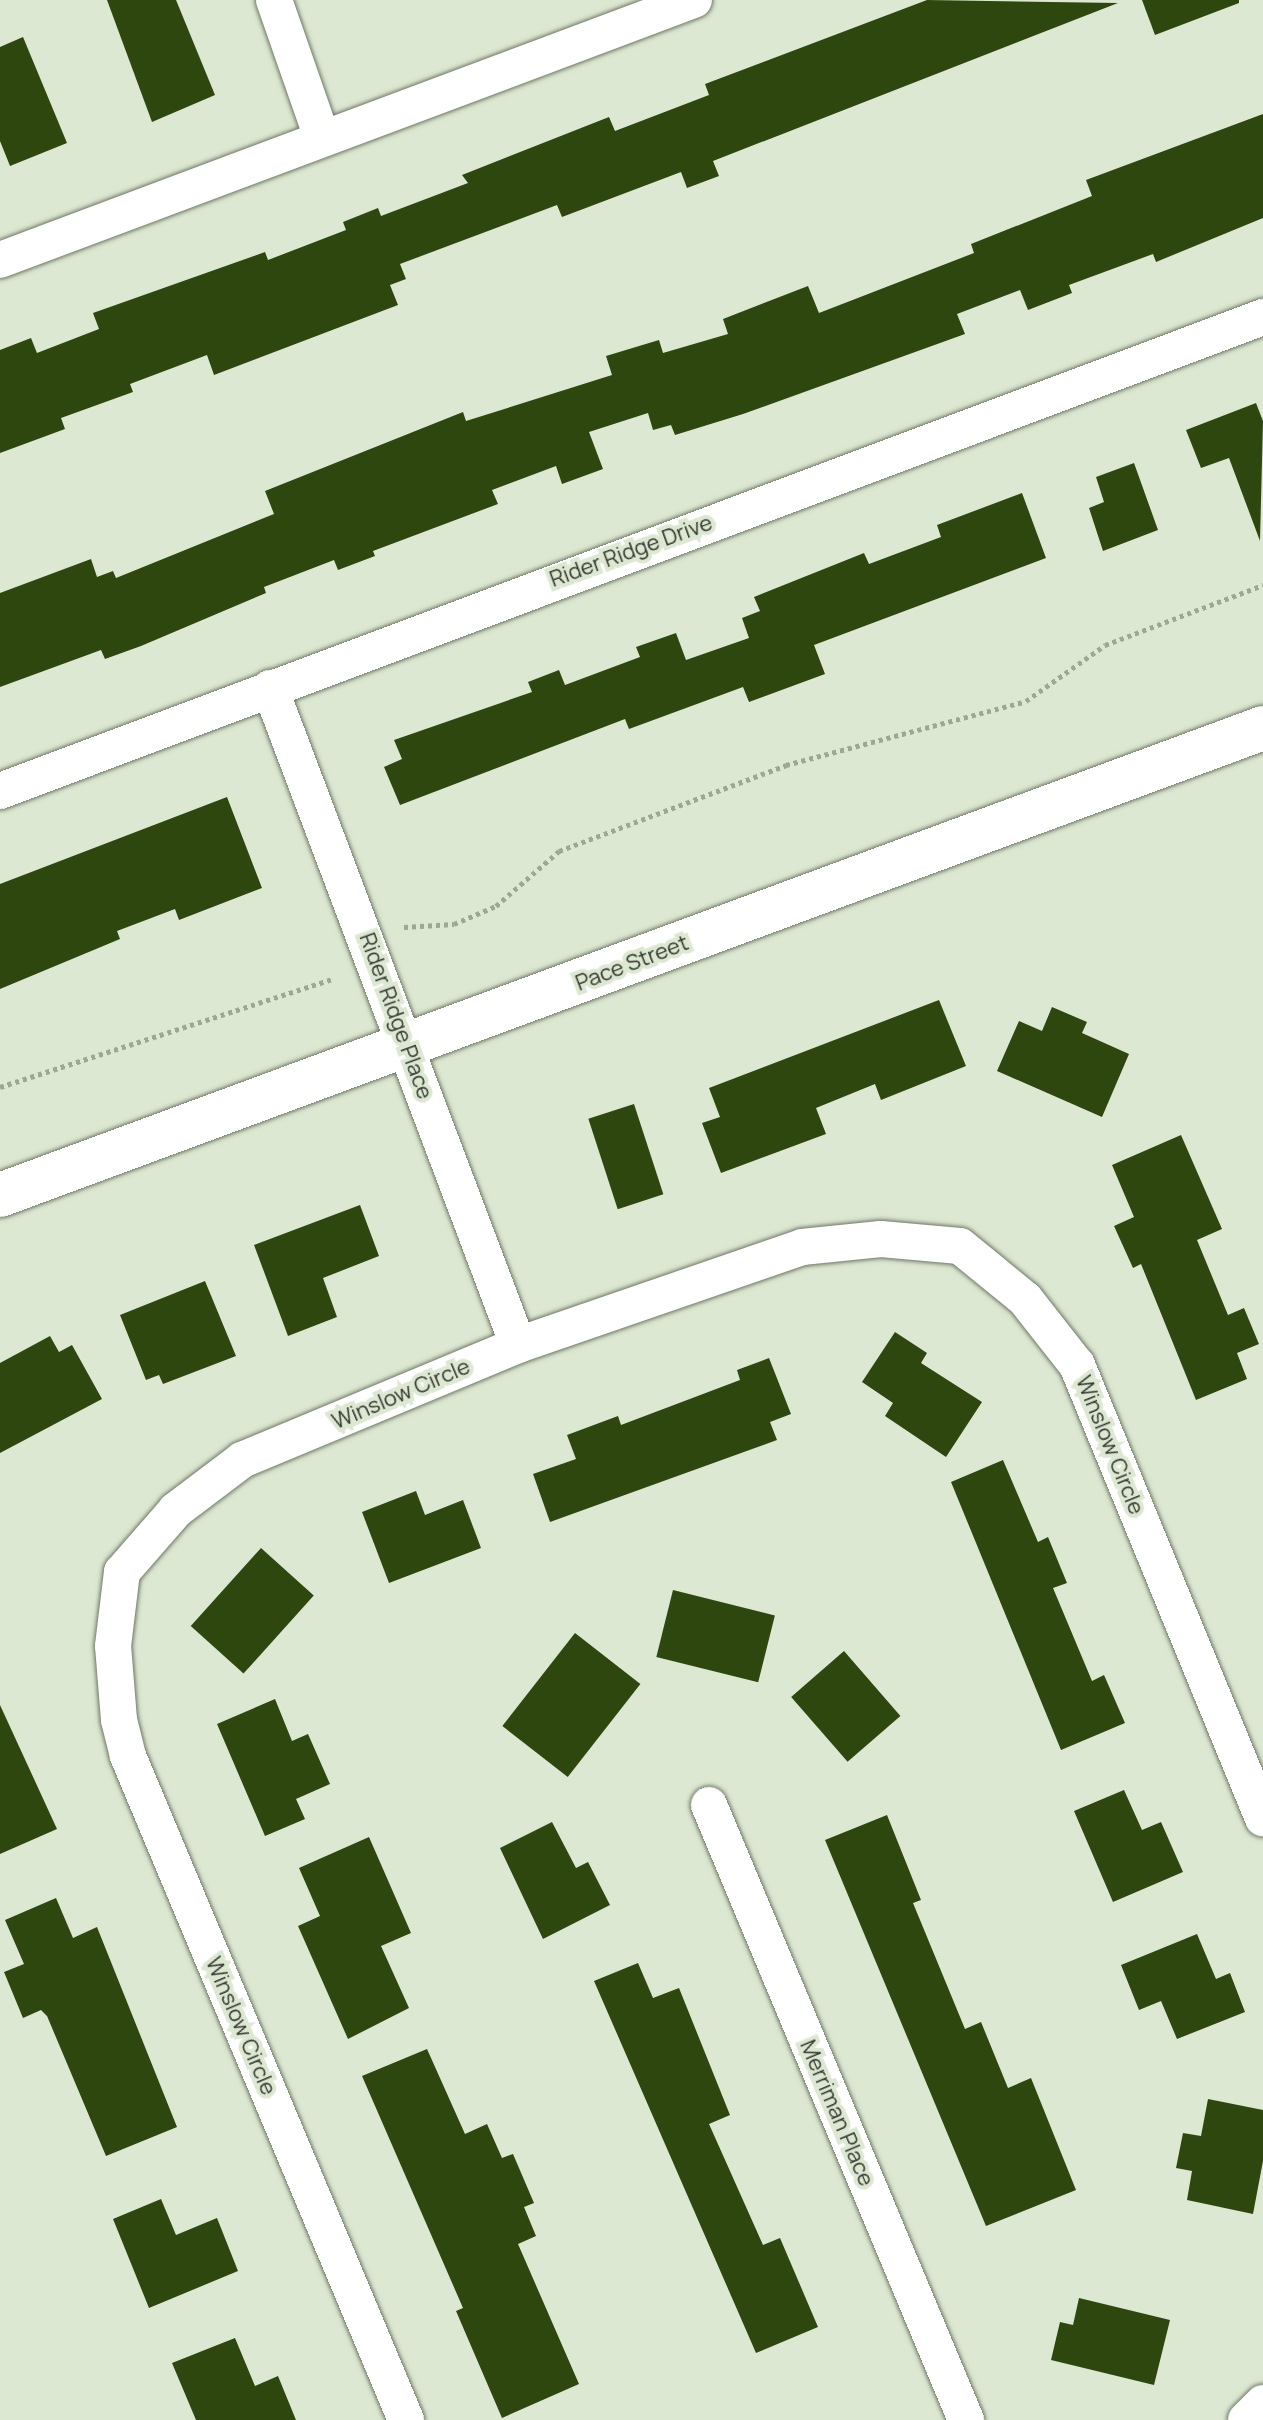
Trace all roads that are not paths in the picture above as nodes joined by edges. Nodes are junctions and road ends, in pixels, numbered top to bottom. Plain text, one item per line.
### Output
1 (274, 0) edge
2 (694, 0) edge
3 (322, 138) junction
4 (0, 260) edge
5 (1263, 317) edge
6 (270, 688) junction
7 (1263, 728) edge
8 (0, 791) edge
9 (408, 1048) junction
10 (0, 1195) edge
11 (518, 1345) junction
12 (709, 1805) dead end
13 (1263, 1818) edge
14 (1263, 2403) edge
15 (406, 2420) edge
16 (966, 2420) edge
17 (1246, 2420) edge

1 - 3 street
2 - 3 street
3 - 4 street
5 - 6 street, Rider Ridge Drive
6 - 8 street, Rider Ridge Drive
6 - 9 street, Rider Ridge Place
7 - 9 main road, Pace Street
9 - 10 main road, Pace Street
9 - 11 street, Rider Ridge Place
11 - 13 street, Winslow Circle
11 - 15 street, Winslow Circle
12 - 16 street, Merriman Place
14 - 17 street

